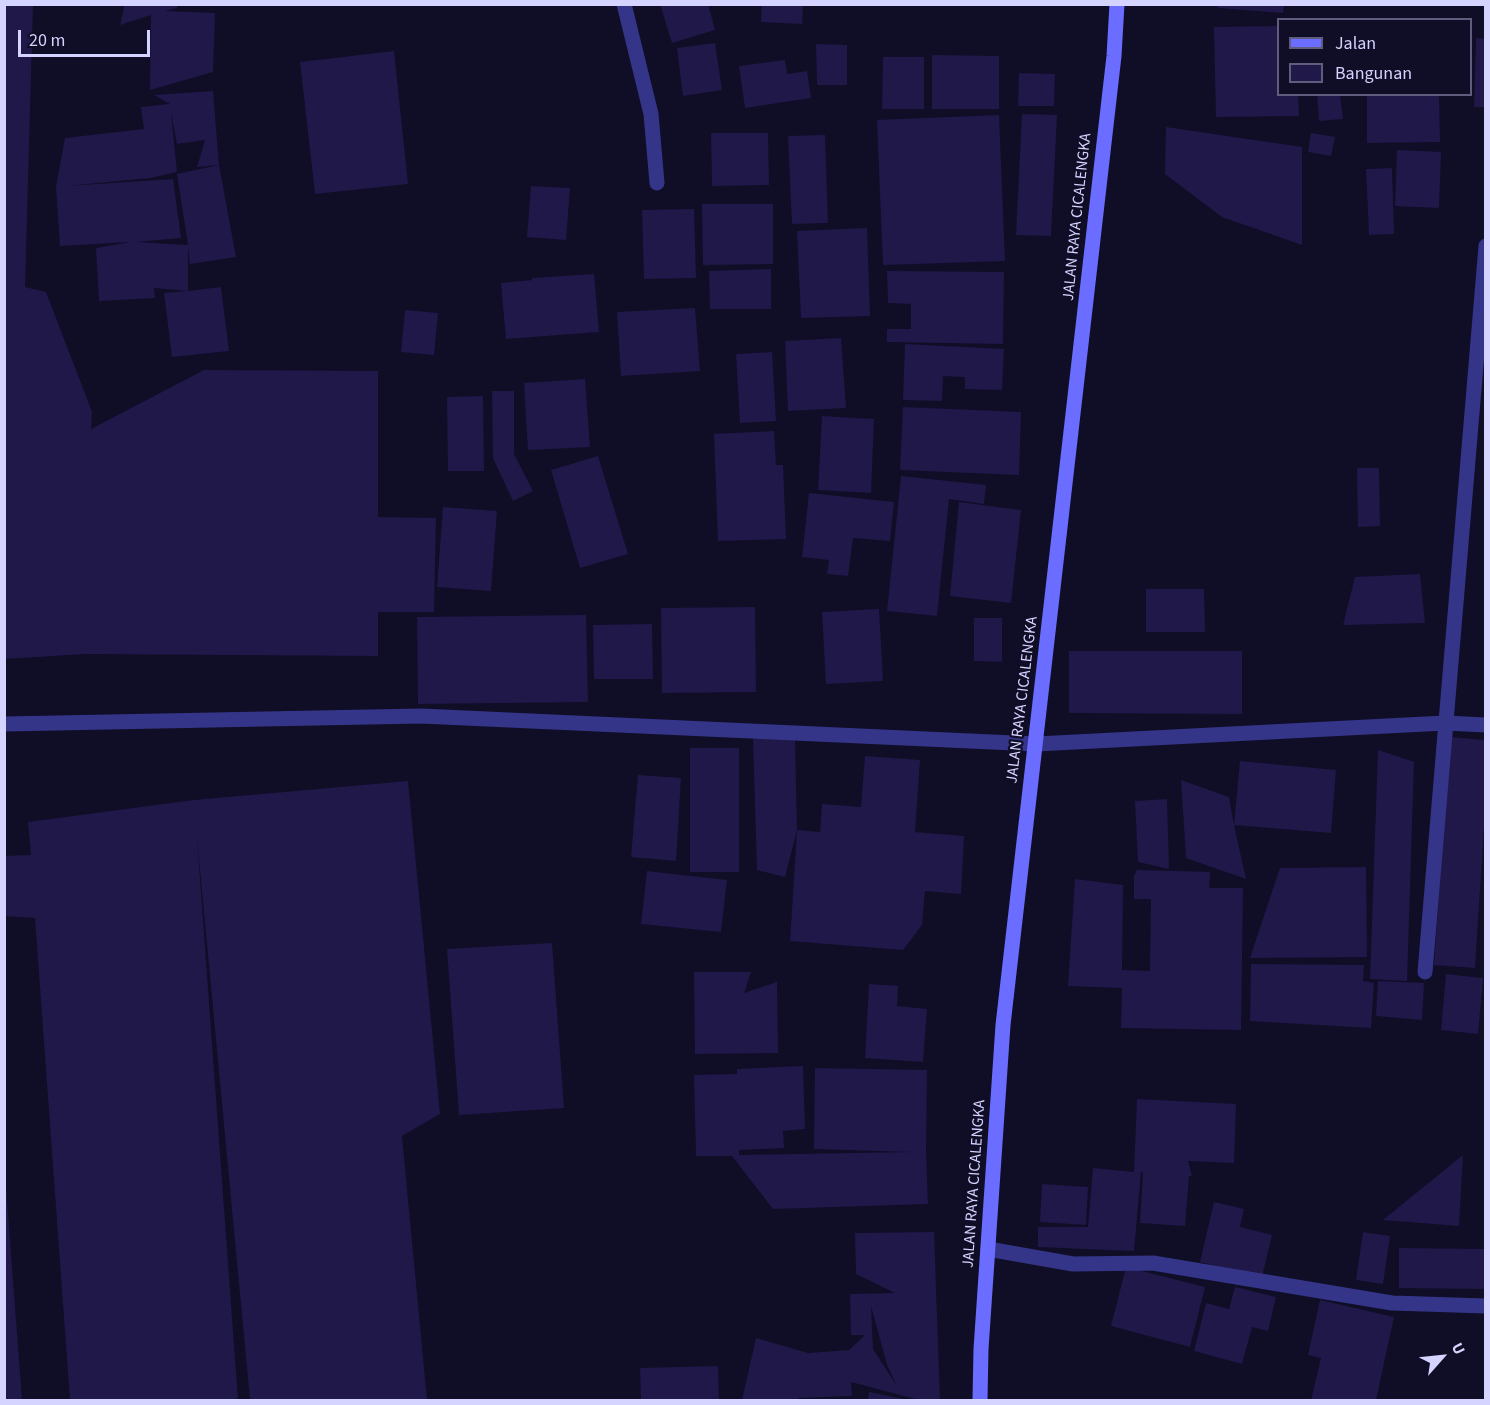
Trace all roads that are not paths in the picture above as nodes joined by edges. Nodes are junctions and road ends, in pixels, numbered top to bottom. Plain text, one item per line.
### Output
1 (624, 4) edge
2 (1117, 4) edge
3 (657, 183) dead end
4 (1485, 246) edge
5 (1445, 723) junction
6 (4, 724) edge
7 (1485, 725) edge
8 (1036, 744) junction
9 (1425, 972) dead end
10 (988, 1249) junction
11 (1485, 1306) edge
12 (980, 1401) edge

1 - 3 street
2 - 8 main road, JALAN RAYA CICALENGKA
4 - 5 street
5 - 7 street
5 - 8 street
5 - 9 street
6 - 8 street
8 - 10 main road, JALAN RAYA CICALENGKA
10 - 11 street
10 - 12 main road, JALAN RAYA CICALENGKA

